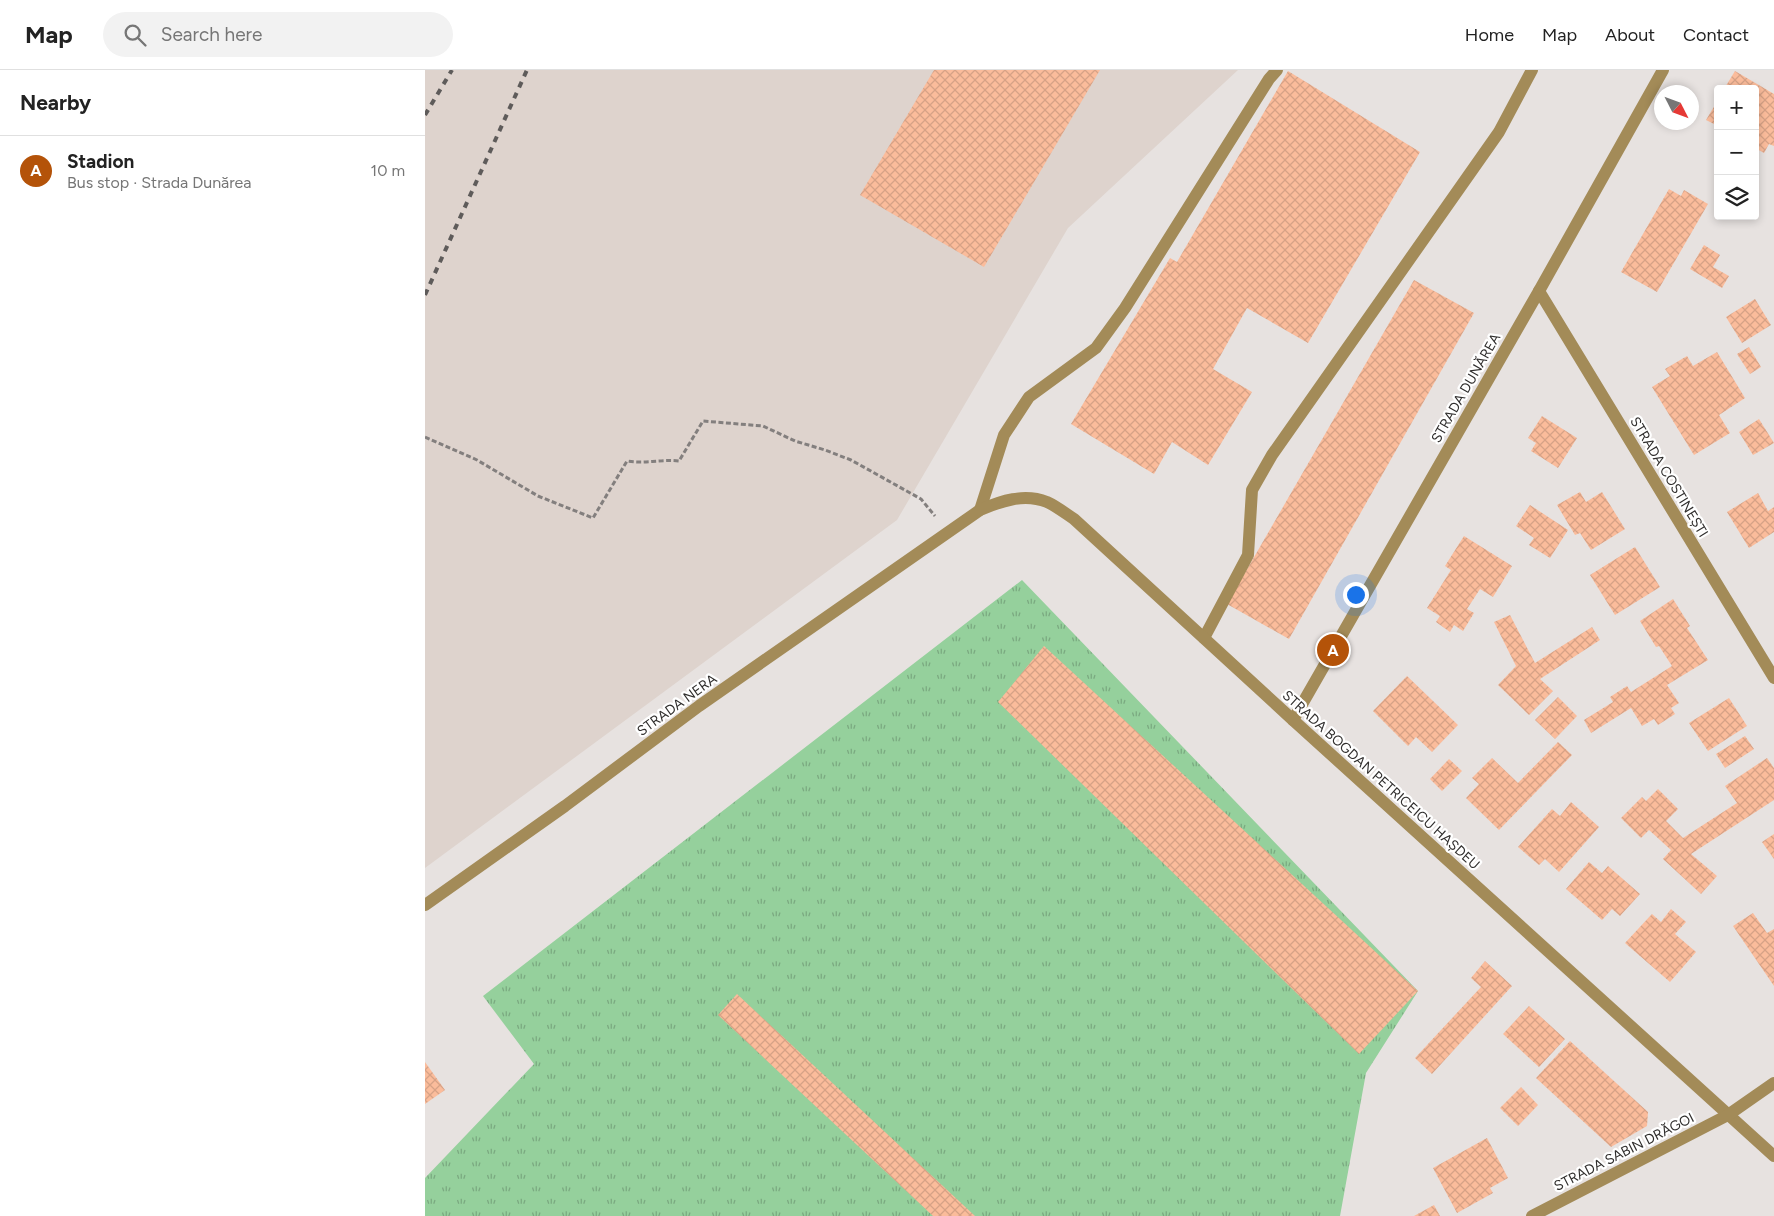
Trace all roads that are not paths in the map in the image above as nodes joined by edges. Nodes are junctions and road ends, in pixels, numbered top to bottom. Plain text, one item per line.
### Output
1 (1277, 70) edge
2 (1532, 70) edge
3 (1663, 70) edge
4 (1539, 291) junction
5 (980, 510) junction
6 (948, 532) joint
7 (1204, 638) junction
8 (1774, 678) edge
9 (1293, 720) junction
10 (425, 905) edge
11 (1774, 1084) edge
12 (1728, 1115) junction
13 (1774, 1156) edge
14 (1533, 1216) edge

1 - 5 street
2 - 7 street
3 - 4 street, STRADA DUNĂREA
4 - 8 street, STRADA COSTINEȘTI
4 - 9 street, STRADA DUNĂREA
5 - 6 street, STRADA BOGDAN PETRICEICU HAȘDEU
5 - 7 street, STRADA BOGDAN PETRICEICU HAȘDEU
6 - 10 street, STRADA NERA
7 - 9 street, STRADA BOGDAN PETRICEICU HAȘDEU
9 - 12 street, STRADA BOGDAN PETRICEICU HAȘDEU
11 - 12 street, STRADA SABIN DRĂGOI
12 - 13 street, STRADA BOGDAN PETRICEICU HAȘDEU
12 - 14 street, STRADA SABIN DRĂGOI

